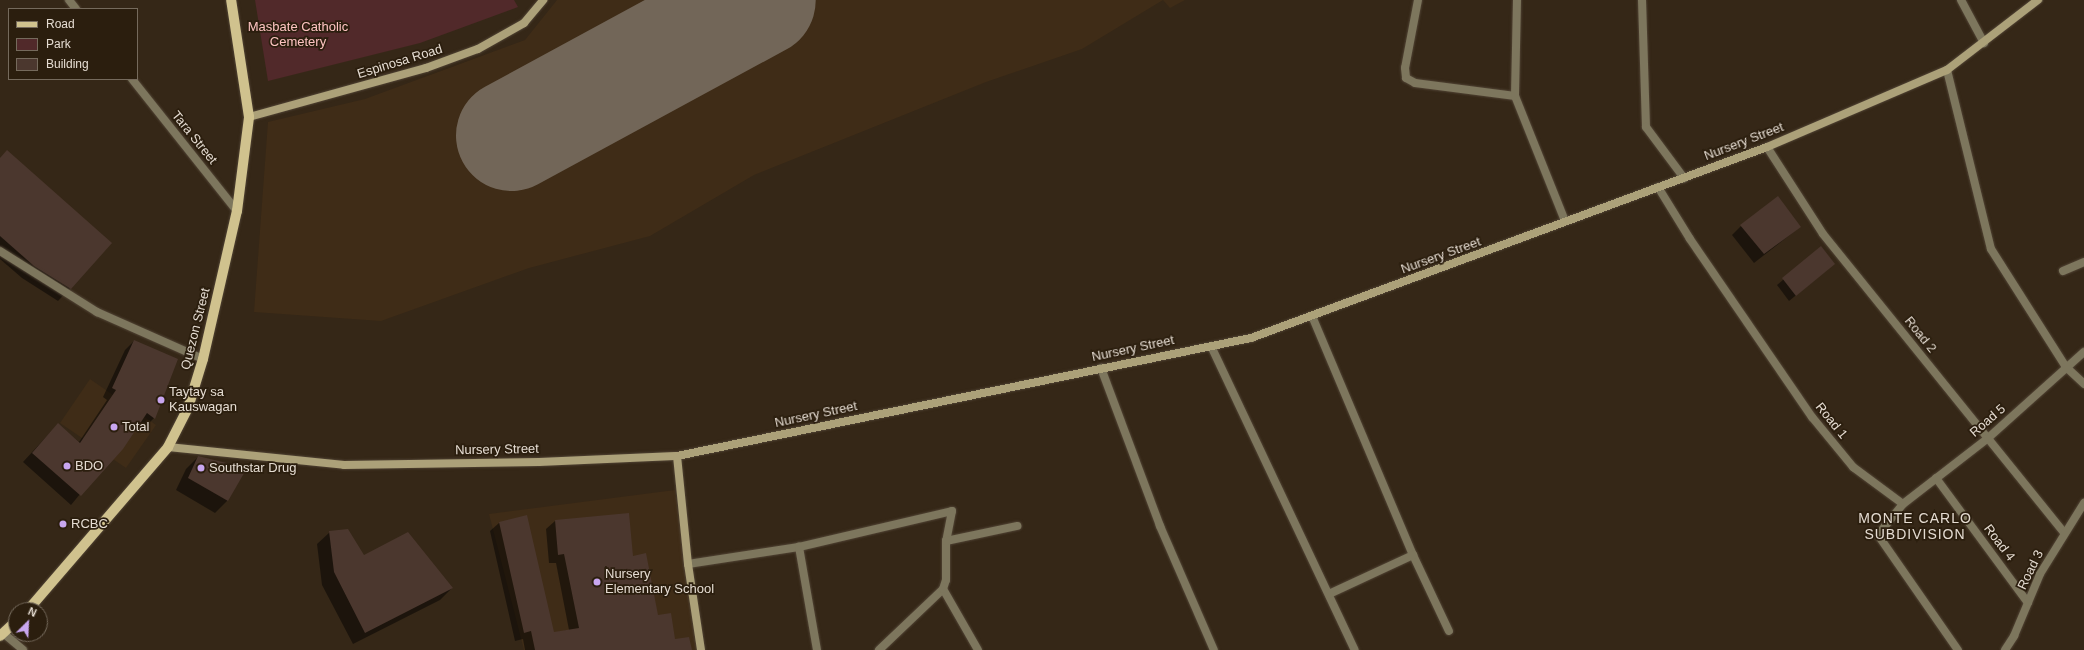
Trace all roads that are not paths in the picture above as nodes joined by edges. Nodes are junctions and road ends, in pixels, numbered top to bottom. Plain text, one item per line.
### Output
1 (68, 0) edge
2 (231, 0) edge
3 (544, 0) edge
4 (1418, 0) edge
5 (1517, 0) edge
6 (1642, 0) edge
7 (1960, 0) edge
8 (2038, 0) edge
9 (75, 8) edge
10 (1984, 43) junction
11 (1947, 70) junction
12 (133, 80) edge
13 (1514, 96) junction
14 (248, 117) junction
15 (1767, 147) junction
16 (1684, 178) junction
17 (1658, 187) junction
18 (237, 211) junction
19 (1565, 222) junction
20 (0, 251) edge
21 (2084, 262) edge
22 (2063, 271) dead end
23 (1312, 316) junction
24 (1211, 346) junction
25 (2084, 352) edge
26 (203, 359) junction
27 (2066, 367) junction
28 (1101, 368) junction
29 (2084, 384) edge
30 (1988, 438) junction
31 (168, 447) junction
32 (677, 456) junction
33 (1936, 478) junction
34 (2084, 503) edge
35 (1903, 504) junction
36 (1017, 526) dead end
37 (2064, 533) junction
38 (946, 541) junction
39 (799, 547) junction
40 (1413, 555) junction
41 (688, 564) junction
42 (943, 589) junction
43 (1329, 594) junction
44 (35, 602) edge
45 (2028, 603) junction
46 (1449, 631) dead end
47 (2, 634) edge
48 (23, 650) edge
49 (701, 650) edge
50 (817, 650) edge
51 (879, 650) edge
52 (978, 650) edge
53 (1214, 650) edge
54 (1355, 650) edge
55 (1958, 650) edge
56 (2005, 650) edge

1 - 9 street
2 - 14 main road, Quezon Street
3 - 14 main road, Espinosa Road
4 - 13 street
5 - 13 street
6 - 16 street
7 - 10 street
8 - 10 main road, Nursery Street
10 - 11 main road, Nursery Street
11 - 15 main road, Nursery Street
11 - 27 street
12 - 18 street, Tara Street
13 - 19 street
14 - 18 main road, Quezon Street
15 - 16 main road, Nursery Street
15 - 30 street, Road 2
16 - 17 main road, Nursery Street
17 - 19 main road, Nursery Street
17 - 35 street, Road 1
18 - 26 main road, Quezon Street
19 - 23 main road, Nursery Street
20 - 26 street
21 - 22 street
23 - 24 main road, Nursery Street
23 - 40 street
24 - 28 main road, Nursery Street
24 - 43 street
25 - 27 street, Road 5
26 - 31 main road, Quezon Street
27 - 29 street
27 - 30 street, Road 5
28 - 32 main road, Nursery Street
28 - 53 street
30 - 33 street, Road 5
30 - 37 street, Road 2
31 - 32 main road, Nursery Street
31 - 44 main road, Quezon Street
32 - 41 main road
33 - 35 street, Road 5
33 - 45 street, Road 4
34 - 37 street, Road 3
35 - 55 street
36 - 38 street
37 - 45 street, Road 3
38 - 39 street
38 - 42 street
39 - 41 street
39 - 50 street
40 - 43 street
40 - 46 street
41 - 49 main road
42 - 51 street
42 - 52 street
43 - 54 street
45 - 56 street, Road 3
47 - 48 street

